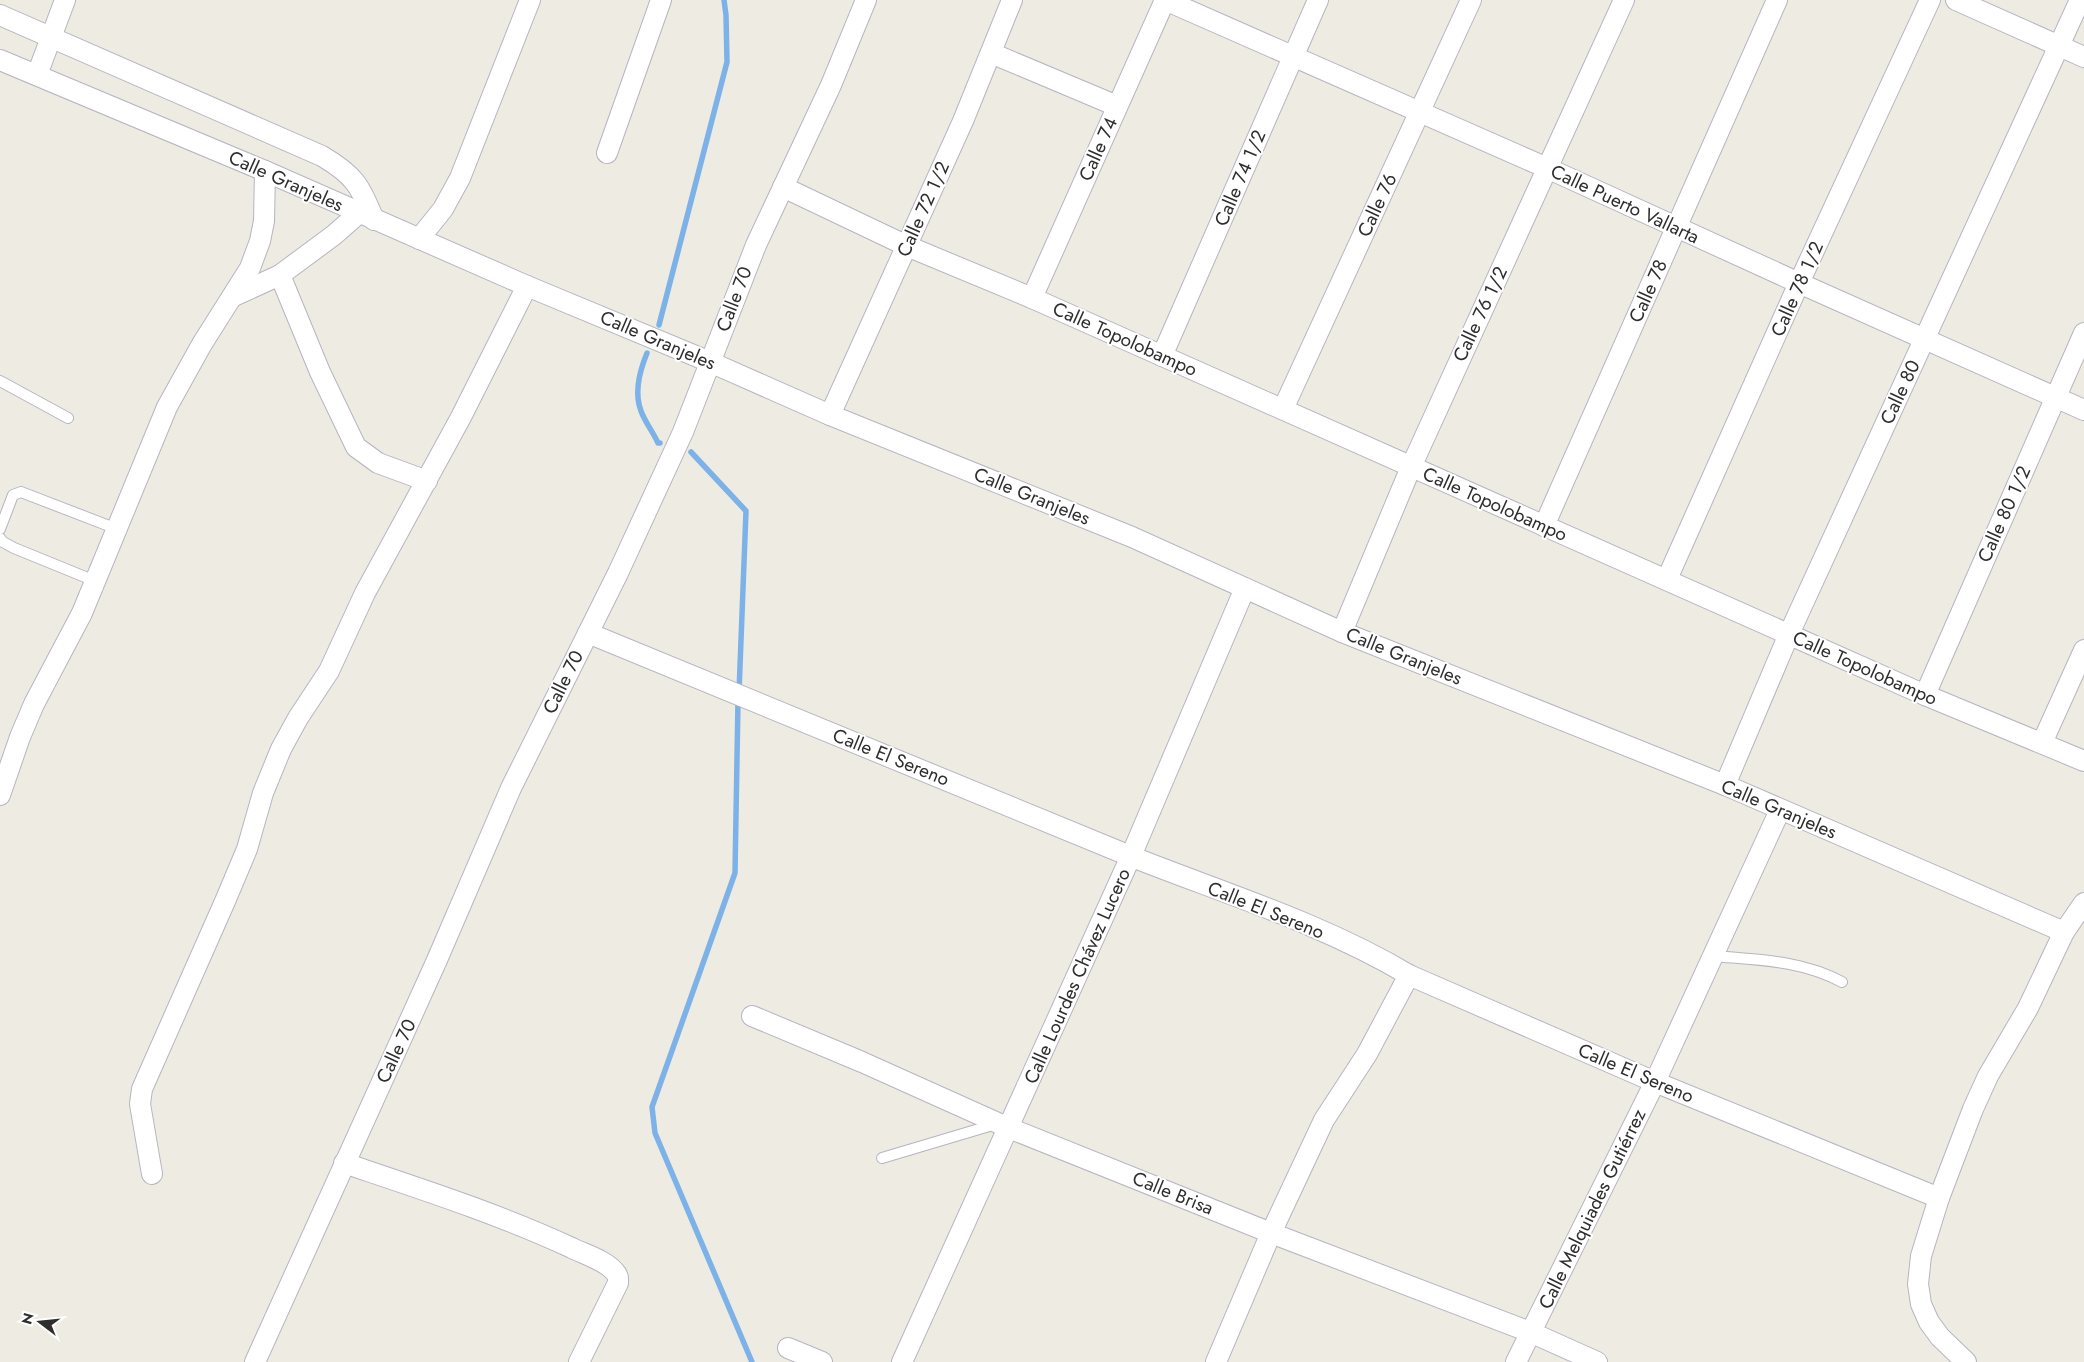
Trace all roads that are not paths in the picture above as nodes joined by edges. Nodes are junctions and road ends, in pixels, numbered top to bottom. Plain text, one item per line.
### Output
1 (65, 0) edge
2 (530, 0) edge
3 (662, 0) edge
4 (866, 0) edge
5 (1012, 0) edge
6 (1165, 0) edge
7 (1318, 0) edge
8 (1472, 0) edge
9 (1624, 0) edge
10 (1777, 0) edge
11 (1930, 0) edge
12 (1956, 0) edge
13 (2080, 0) edge
14 (0, 15) edge
15 (51, 36) junction
16 (2059, 46) junction
17 (991, 53) junction
18 (1292, 57) junction
19 (2084, 57) edge
20 (0, 60) edge
21 (37, 75) junction
22 (1117, 106) junction
23 (1420, 112) junction
24 (607, 152) dead end
25 (1547, 168) junction
26 (265, 171) junction
27 (783, 187) junction
28 (366, 216) junction
29 (1676, 228) junction
30 (419, 239) junction
31 (907, 246) junction
32 (280, 275) junction
33 (1799, 283) junction
34 (527, 286) junction
35 (234, 296) junction
36 (1032, 298) junction
37 (2084, 333) edge
38 (1924, 339) junction
39 (1162, 356) junction
40 (710, 362) junction
41 (0, 381) edge
42 (2055, 398) junction
43 (1283, 409) junction
44 (2084, 410) edge
45 (830, 415) junction
46 (68, 418) dead end
47 (1411, 467) junction
48 (427, 481) junction
49 (1544, 526) junction
50 (117, 528) junction
51 (0, 529) edge
52 (0, 538) edge
53 (1667, 579) junction
54 (95, 581) junction
55 (1245, 588) junction
56 (1342, 632) junction
57 (588, 633) junction
58 (1789, 634) junction
59 (2084, 650) edge
60 (1925, 695) junction
61 (2042, 743) junction
62 (2084, 760) edge
63 (1725, 785) junction
64 (0, 794) edge
65 (1780, 810) junction
66 (1131, 856) junction
67 (2084, 903) edge
68 (2064, 932) junction
69 (1713, 956) junction
70 (1409, 976) junction
71 (1842, 982) dead end
72 (752, 1016) dead end
73 (1655, 1082) junction
74 (1004, 1125) junction
75 (882, 1158) dead end
76 (344, 1163) junction
77 (152, 1174) dead end
78 (1939, 1198) junction
79 (1271, 1233) junction
80 (1530, 1332) junction
81 (788, 1348) dead end
82 (1957, 1358) edge
83 (255, 1362) edge
84 (579, 1362) edge
85 (822, 1362) edge
86 (902, 1362) edge
87 (1216, 1362) edge
88 (1516, 1362) edge
89 (1597, 1362) edge

1 - 15 street
2 - 30 street
3 - 24 street
4 - 27 street, Calle 70
5 - 17 street, Calle 72 1/2
6 - 18 street, Calle Puerto Vallarta
6 - 22 street, Calle 74
7 - 18 street, Calle 74 1/2
8 - 23 street, Calle 76
9 - 25 street, Calle 76 1/2
10 - 29 street, Calle 78
11 - 33 street, Calle 78 1/2
12 - 16 street
13 - 16 street, Calle 80
14 - 15 street
15 - 21 street
15 - 28 street
16 - 19 street
16 - 38 street, Calle 80
17 - 22 street
17 - 31 street, Calle 72 1/2
18 - 23 street, Calle Puerto Vallarta
18 - 39 street, Calle 74 1/2
20 - 21 street, Calle Granjeles
21 - 26 street, Calle Granjeles
22 - 36 street, Calle 74
23 - 25 street, Calle Puerto Vallarta
23 - 43 street, Calle 76
25 - 29 street, Calle Puerto Vallarta
25 - 47 street, Calle 76 1/2
26 - 28 street, Calle Granjeles
26 - 35 street
27 - 31 street, Calle Topolobampo
27 - 40 street, Calle 70
28 - 30 street, Calle Granjeles
28 - 32 street
29 - 33 street, Calle Puerto Vallarta
29 - 49 street, Calle 78
30 - 34 street, Calle Granjeles
31 - 36 street, Calle Topolobampo
31 - 45 street, Calle 72 1/2
32 - 35 street
32 - 48 street
33 - 38 street, Calle Puerto Vallarta
33 - 53 street, Calle 78 1/2
34 - 40 street, Calle Granjeles
34 - 48 street
35 - 50 street
36 - 39 street, Calle Topolobampo
37 - 42 street, Calle 80 1/2
38 - 42 street, Calle Puerto Vallarta
38 - 58 street, Calle 80
39 - 43 street, Calle Topolobampo
40 - 45 street, Calle Granjeles
40 - 57 street, Calle 70
41 - 46 lane
42 - 44 street, Calle Puerto Vallarta
42 - 60 street, Calle 80 1/2
43 - 47 street, Calle Topolobampo
45 - 55 street, Calle Granjeles
47 - 49 street, Calle Topolobampo
47 - 56 street, Calle 76 1/2
48 - 77 street
49 - 53 street, Calle Topolobampo
50 - 51 lane
50 - 54 street
52 - 54 lane
53 - 58 street, Calle Topolobampo
54 - 64 street
55 - 56 street, Calle Granjeles
55 - 66 street, Calle Lourdes Chávez Lucero
56 - 63 street, Calle Granjeles
57 - 66 street, Calle El Sereno
57 - 76 street, Calle 70
58 - 60 street, Calle Topolobampo
58 - 63 street, Calle 80
59 - 61 street
60 - 61 street, Calle Topolobampo
61 - 62 street, Calle Topolobampo
63 - 65 street, Calle Granjeles
65 - 68 street, Calle Granjeles
65 - 69 street, Calle Melquiades Gutiérrez
66 - 70 street, Calle El Sereno
66 - 74 street, Calle Lourdes Chávez Lucero
67 - 68 street
68 - 78 street
69 - 71 lane
69 - 73 street, Calle Melquiades Gutiérrez
70 - 73 street, Calle El Sereno
70 - 79 street
72 - 74 street, Calle Brisa
73 - 78 street, Calle El Sereno
73 - 80 street, Calle Melquiades Gutiérrez
74 - 75 lane
74 - 79 street, Calle Brisa
74 - 86 street, Calle Lourdes Chávez Lucero
76 - 83 street, Calle 70
76 - 84 street
78 - 82 street
79 - 80 street, Calle Brisa
79 - 87 street
80 - 88 street, Calle Melquiades Gutiérrez
80 - 89 street, Calle Brisa
81 - 85 street

